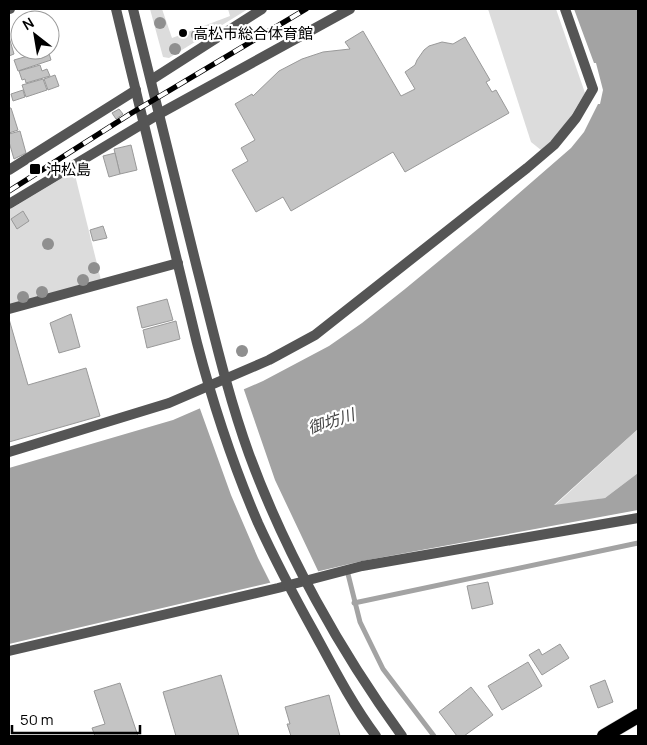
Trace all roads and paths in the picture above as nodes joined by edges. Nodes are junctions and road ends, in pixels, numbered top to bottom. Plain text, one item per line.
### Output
1 (116, 9) edge
2 (133, 9) edge
3 (262, 9) edge
4 (350, 9) edge
5 (565, 9) edge
6 (151, 80) junction
7 (136, 90) junction
8 (159, 114) junction
9 (144, 124) junction
10 (9, 170) edge
11 (9, 204) edge
12 (178, 263) junction
13 (9, 309) edge
14 (225, 378) junction
15 (208, 386) junction
16 (9, 452) edge
17 (638, 518) edge
18 (305, 579) junction
19 (288, 583) junction
20 (9, 651) edge
21 (638, 716) edge
22 (376, 736) edge
23 (402, 736) edge
24 (604, 736) edge

1 - 7 street
2 - 6 street
3 - 6 street
4 - 8 street
5 - 14 street
6 - 8 street
7 - 9 street
7 - 10 street
8 - 9 street
8 - 14 street
9 - 11 street
9 - 12 street
12 - 13 street
12 - 15 street
14 - 15 street
14 - 18 street
15 - 16 street
15 - 19 street
17 - 18 street
18 - 19 street
18 - 23 street
19 - 20 street
19 - 22 street
21 - 24 highway

